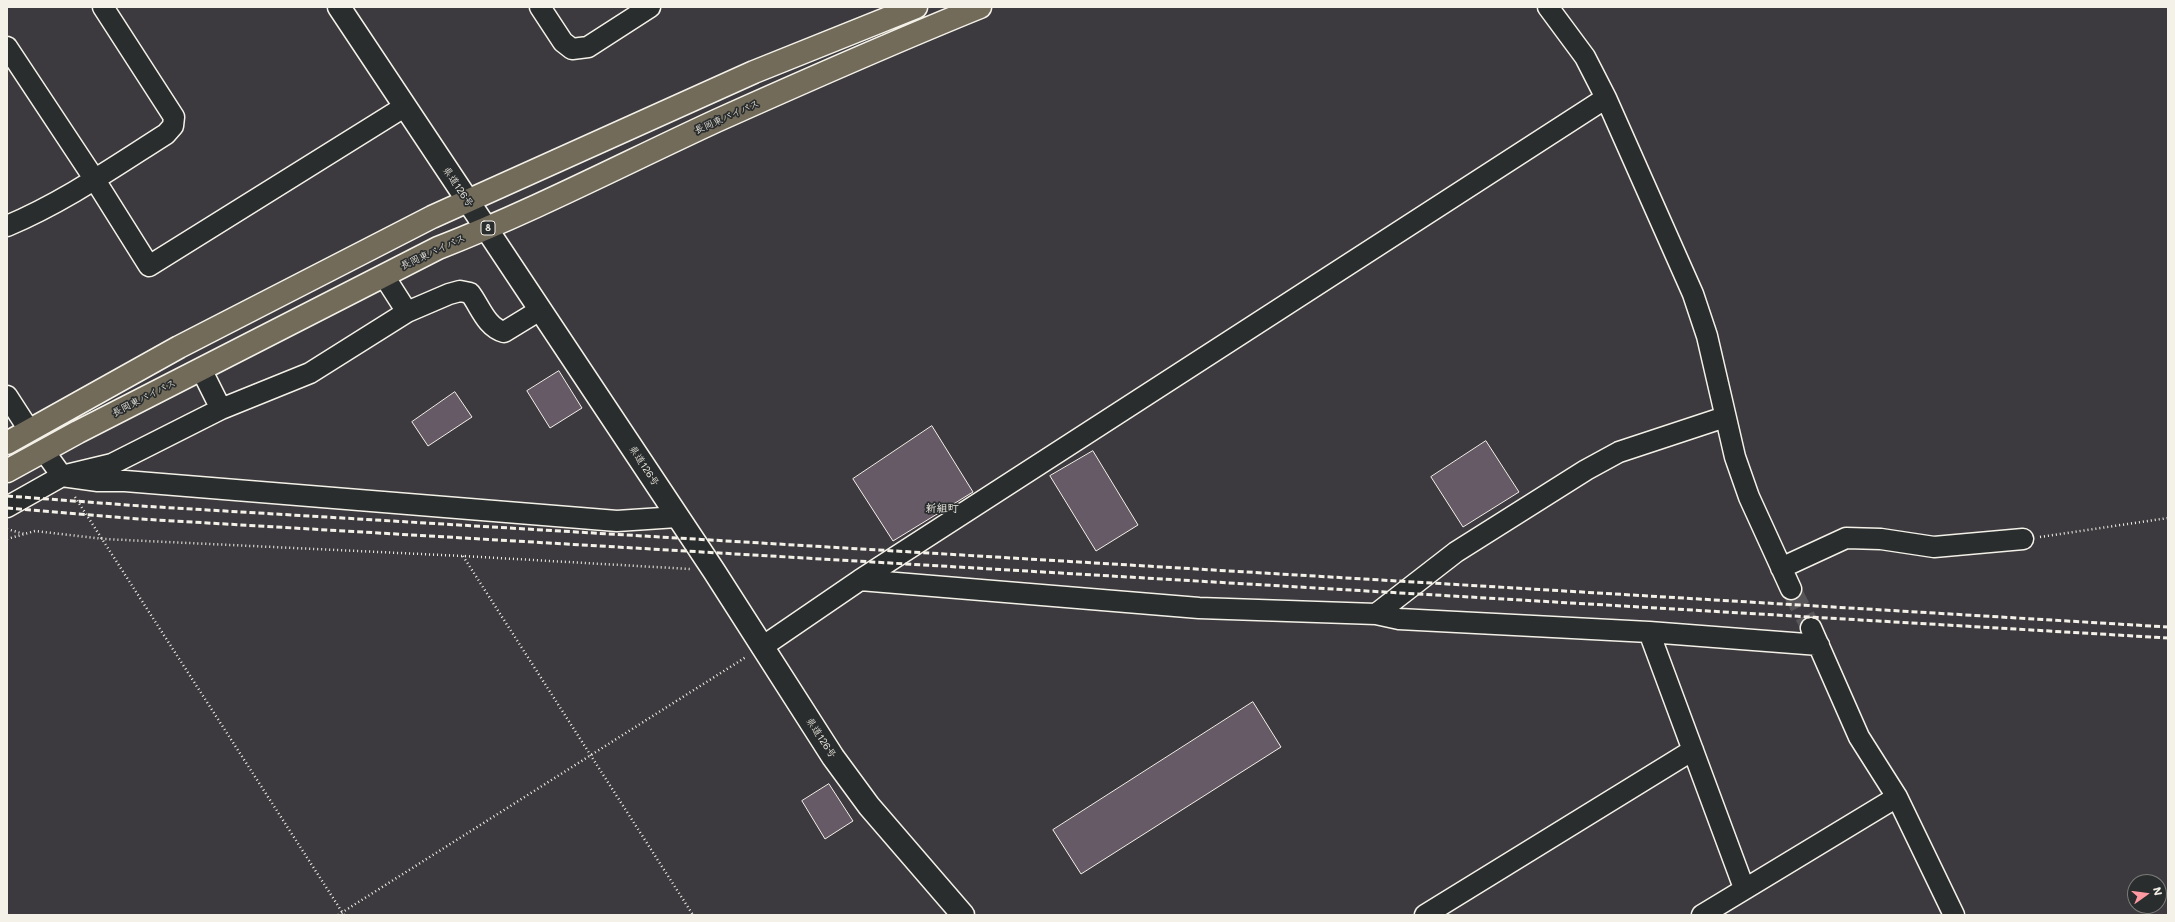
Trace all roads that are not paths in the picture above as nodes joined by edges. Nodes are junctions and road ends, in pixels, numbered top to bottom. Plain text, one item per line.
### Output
1 (103, 7) edge
2 (339, 7) edge
3 (540, 7) edge
4 (650, 7) edge
5 (916, 7) edge
6 (980, 7) edge
7 (1548, 7) edge
8 (7, 48) edge
9 (1606, 98) junction
10 (404, 106) junction
11 (96, 180) junction
12 (468, 202) junction
13 (7, 226) edge
14 (486, 229) junction
15 (384, 276) junction
16 (540, 310) junction
17 (407, 312) junction
18 (201, 369) junction
19 (7, 396) edge
20 (221, 408) junction
21 (1725, 417) junction
22 (29, 430) junction
23 (7, 443) edge
24 (44, 451) junction
25 (7, 471) edge
26 (62, 476) junction
27 (7, 507) edge
28 (678, 517) junction
29 (2024, 539) road end
30 (1781, 568) junction
31 (860, 580) junction
32 (1791, 589) tunnel mouth
33 (1376, 614) junction
34 (1649, 632) junction
35 (762, 647) junction
36 (1693, 750) junction
37 (1897, 797) junction
38 (1744, 888) junction
39 (963, 915) edge
40 (1425, 915) edge
41 (1702, 915) edge
42 (1954, 915) edge

1 - 11 street
2 - 10 main road, 県道126号
3 - 4 street
5 - 12 highway
6 - 14 highway, 長岡東バイパス / 8
7 - 9 street
8 - 11 street
9 - 21 street
9 - 31 street
10 - 11 street
10 - 12 main road, 県道126号
11 - 13 street
12 - 14 main road, 県道126号
12 - 22 highway
14 - 15 highway, 長岡東バイパス / 8
14 - 16 main road, 県道126号
15 - 17 street
15 - 18 highway, 長岡東バイパス / 8
16 - 17 street
16 - 28 main road, 県道126号
17 - 20 street
18 - 20 street
18 - 24 highway, 長岡東バイパス / 8
19 - 22 street
20 - 26 street
21 - 30 street
21 - 33 street
22 - 23 highway
24 - 25 highway, 長岡東バイパス / 8
24 - 26 street
26 - 27 street
26 - 28 street
28 - 35 main road, 県道126号
29 - 30 street
30 - 32 street
31 - 33 street
31 - 35 street
33 - 34 street
34 - 36 street
34 - 37 street
35 - 39 main road, 県道126号
36 - 38 street
36 - 40 street
37 - 38 street
37 - 42 street
38 - 41 street

